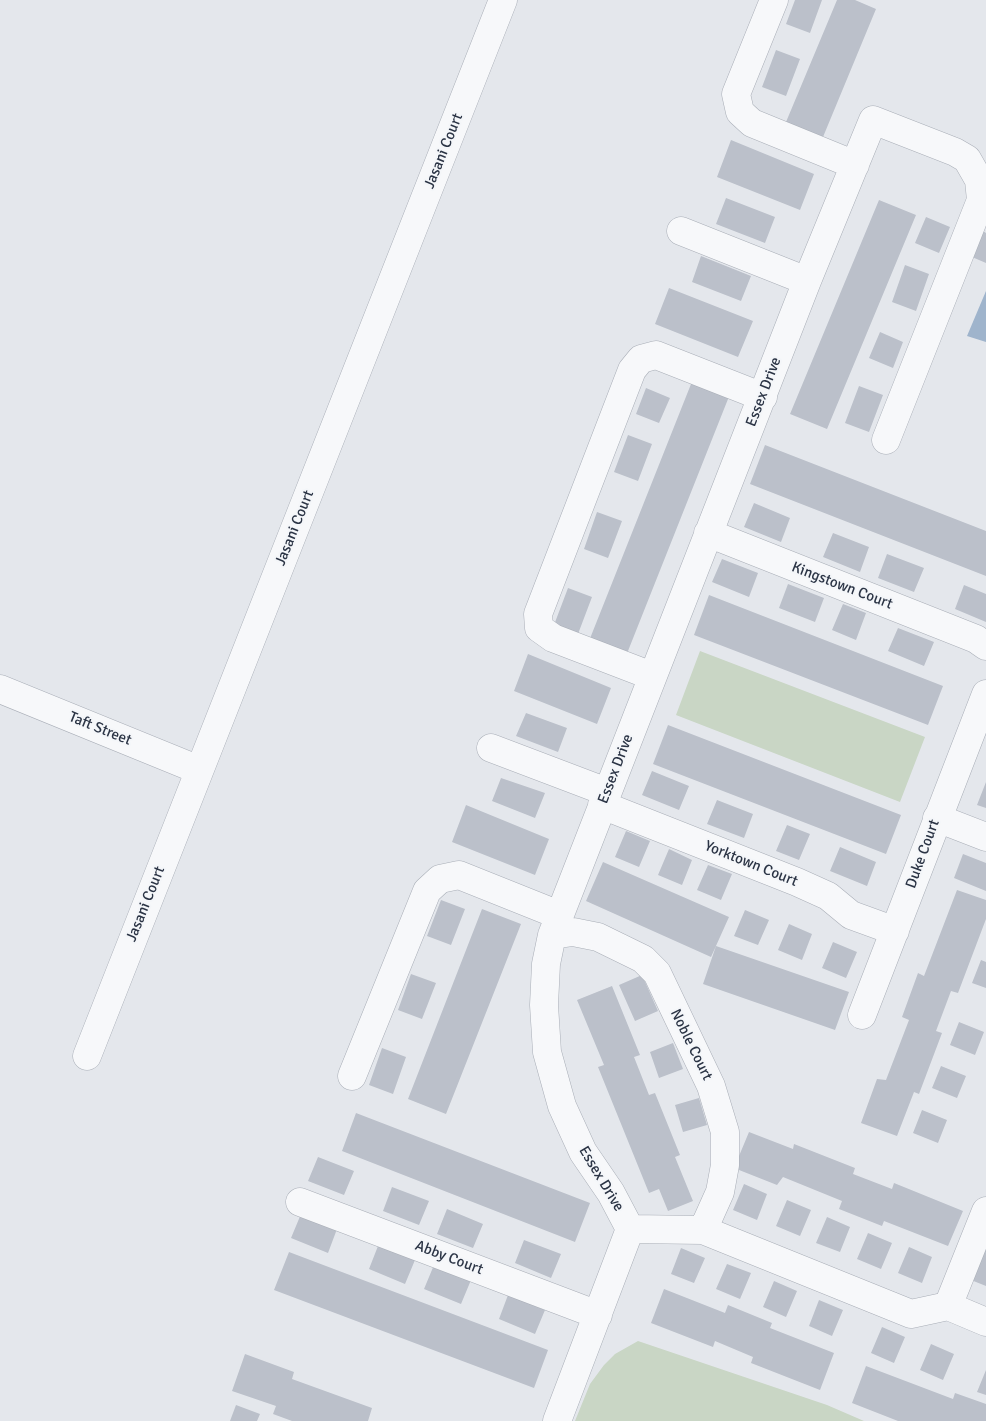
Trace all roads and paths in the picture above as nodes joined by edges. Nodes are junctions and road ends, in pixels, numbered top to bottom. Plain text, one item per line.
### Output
1 (504, 0) edge
2 (774, 0) edge
3 (855, 164) junction
4 (681, 231) dead end
5 (807, 281) junction
6 (763, 397) junction
7 (886, 440) dead end
8 (708, 533) junction
9 (981, 642) edge
10 (652, 676) junction
11 (0, 690) edge
12 (986, 694) edge
13 (491, 748) dead end
14 (199, 770) junction
15 (605, 798) junction
16 (937, 818) junction
17 (986, 837) edge
18 (555, 925) junction
19 (895, 931) junction
20 (862, 1015) dead end
21 (87, 1056) dead end
22 (352, 1076) dead end
23 (300, 1202) dead end
24 (986, 1211) edge
25 (630, 1229) junction
26 (703, 1230) junction
27 (948, 1306) junction
28 (598, 1315) junction
29 (986, 1322) edge
30 (557, 1421) edge

1 - 14 street, Jasani Court
2 - 3 street
3 - 5 street, Essex Drive
3 - 7 street, Essex Drive
4 - 5 street
5 - 6 street, Essex Drive
6 - 8 street, Essex Drive
6 - 10 street
8 - 9 street, Kingstown Court
8 - 10 street, Essex Drive
10 - 15 street, Essex Drive
11 - 14 street, Taft Street
12 - 16 street, Duke Court
13 - 15 street, Yorktown Court
14 - 21 street, Jasani Court
15 - 18 street, Essex Drive
15 - 19 street, Yorktown Court
16 - 17 street
16 - 19 street, Duke Court
18 - 22 street
18 - 25 street, Essex Drive
18 - 26 street, Noble Court
19 - 20 street, Duke Court
23 - 28 street, Abby Court
24 - 27 street
25 - 26 street
25 - 28 street, Essex Drive
26 - 27 street
27 - 29 street
28 - 30 street, Essex Drive

